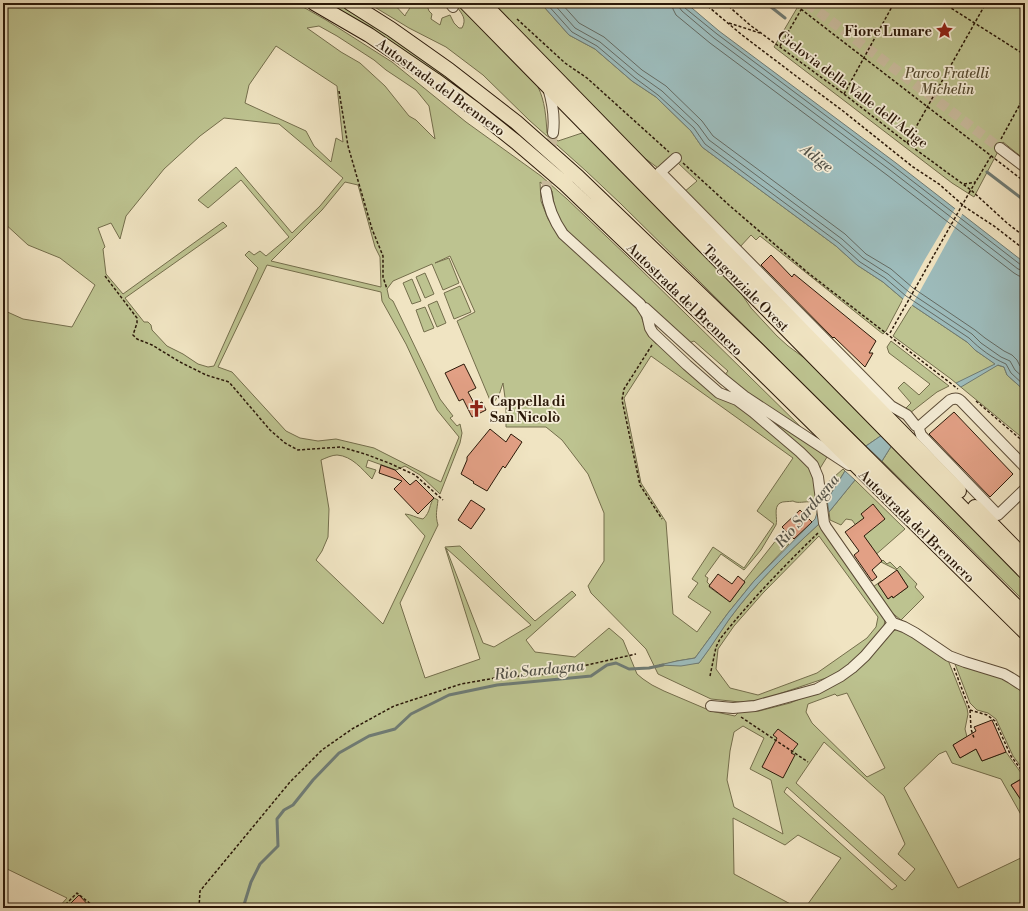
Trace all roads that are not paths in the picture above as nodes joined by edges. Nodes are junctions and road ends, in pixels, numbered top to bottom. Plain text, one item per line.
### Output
1 (314, 3) edge
2 (350, 3) edge
3 (483, 3) edge
4 (456, 4) edge
5 (548, 86) junction
6 (553, 134) tunnel mouth
7 (1000, 148) tunnel mouth
8 (676, 158) road end
9 (1025, 167) edge
10 (657, 175) junction
11 (546, 191) tunnel mouth
12 (640, 304) junction
13 (648, 318) junction
14 (744, 396) junction
15 (918, 426) junction
16 (894, 433) junction
17 (854, 459) junction
18 (1025, 467) edge
19 (872, 472) junction
20 (1025, 489) edge
21 (1025, 558) edge
22 (1025, 572) edge
23 (1025, 616) edge
24 (893, 623) junction
25 (1025, 632) edge
26 (1025, 687) edge
27 (711, 706) dead end

1 - 17 highway, Autostrada del Brennero
2 - 17 highway, Autostrada del Brennero
3 - 10 highway, Tangenziale Ovest
4 - 5 highway, Tangenziale Ovest
5 - 6 street
5 - 16 highway, Tangenziale Ovest
7 - 9 street
8 - 10 street
10 - 15 street
10 - 16 highway, Tangenziale Ovest
11 - 12 street
12 - 13 street
12 - 14 street
13 - 14 street
13 - 24 street
14 - 17 street
15 - 18 street
15 - 20 street
16 - 21 highway, Tangenziale Ovest
16 - 22 highway, Tangenziale Ovest
17 - 19 highway, Autostrada del Brennero
19 - 23 highway, Autostrada del Brennero
19 - 25 highway, Autostrada del Brennero
24 - 26 street
24 - 27 street

